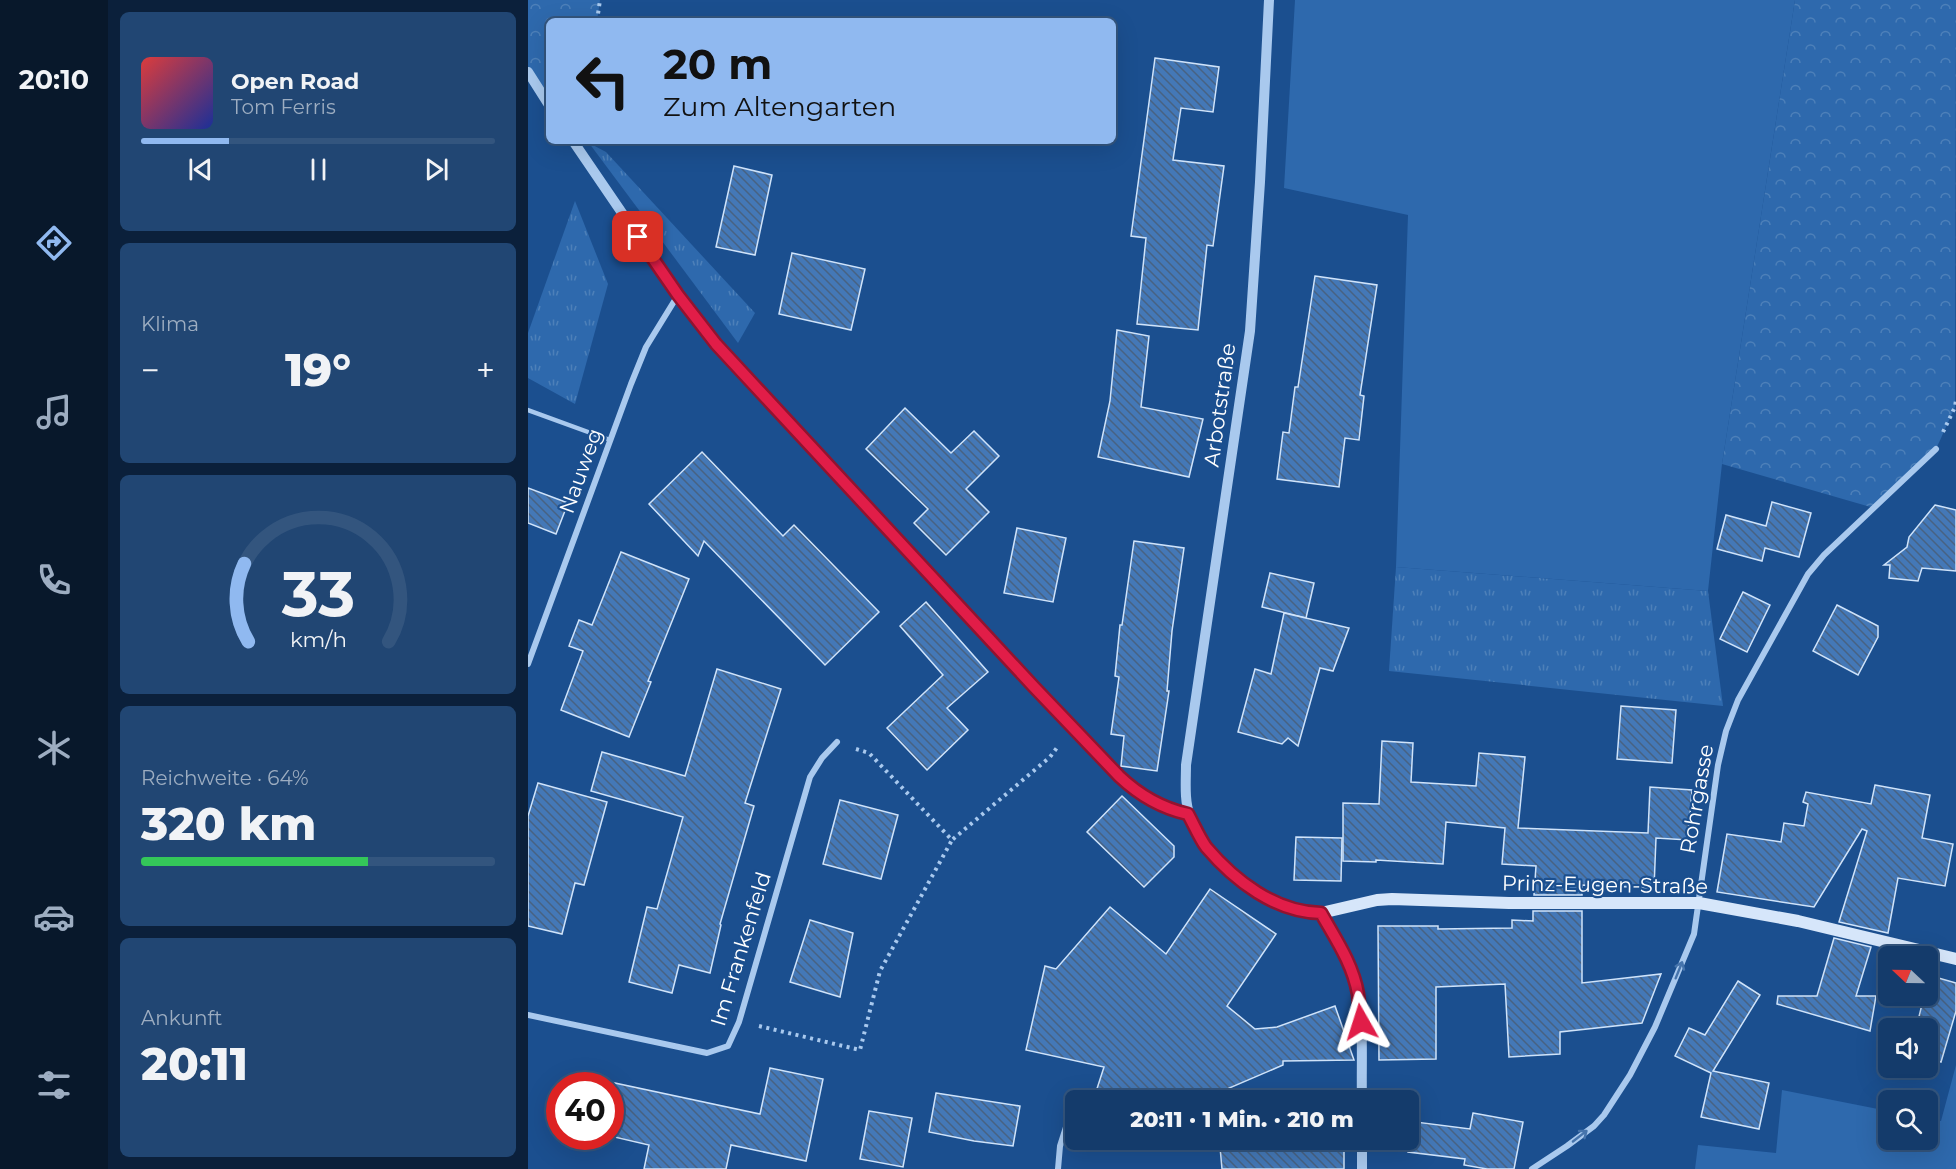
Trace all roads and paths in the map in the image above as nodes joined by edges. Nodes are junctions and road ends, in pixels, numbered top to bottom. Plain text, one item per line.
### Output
1 (600, 0) edge
2 (1269, 0) edge
3 (597, 18) edge
4 (528, 72) edge
5 (546, 100) edge
6 (575, 144) edge
7 (678, 295) junction
8 (1956, 400) edge
9 (528, 410) edge
10 (610, 440) junction
11 (1935, 449) joint
12 (528, 664) edge
13 (837, 742) joint
14 (1050, 757) dead end
15 (1188, 814) junction
16 (952, 840) junction
17 (1699, 903) junction
18 (1321, 913) junction
19 (1956, 959) edge
20 (528, 1015) edge
21 (739, 1022) junction
22 (1362, 1090) edge
23 (1065, 1130) edge
24 (1362, 1150) edge
25 (1058, 1169) edge
26 (1362, 1169) edge
27 (1532, 1169) edge

1 - 3 path
2 - 15 street, Arbotstraße
4 - 5 street
6 - 7 street
7 - 10 street, Nauweg
7 - 15 street
8 - 11 path
9 - 10 lane
10 - 12 street, Nauweg
11 - 17 street, Rohrgasse
13 - 16 path
13 - 21 street, Im Frankenfeld
14 - 16 path
15 - 18 street
16 - 21 path
17 - 18 main road, Prinz-Eugen-Straße
17 - 19 main road, Prinz-Eugen-Straße
27 -> 17 street, Rohrgasse
18 - 22 street
20 - 21 street, Im Frankenfeld
23 - 25 street
24 - 26 street

